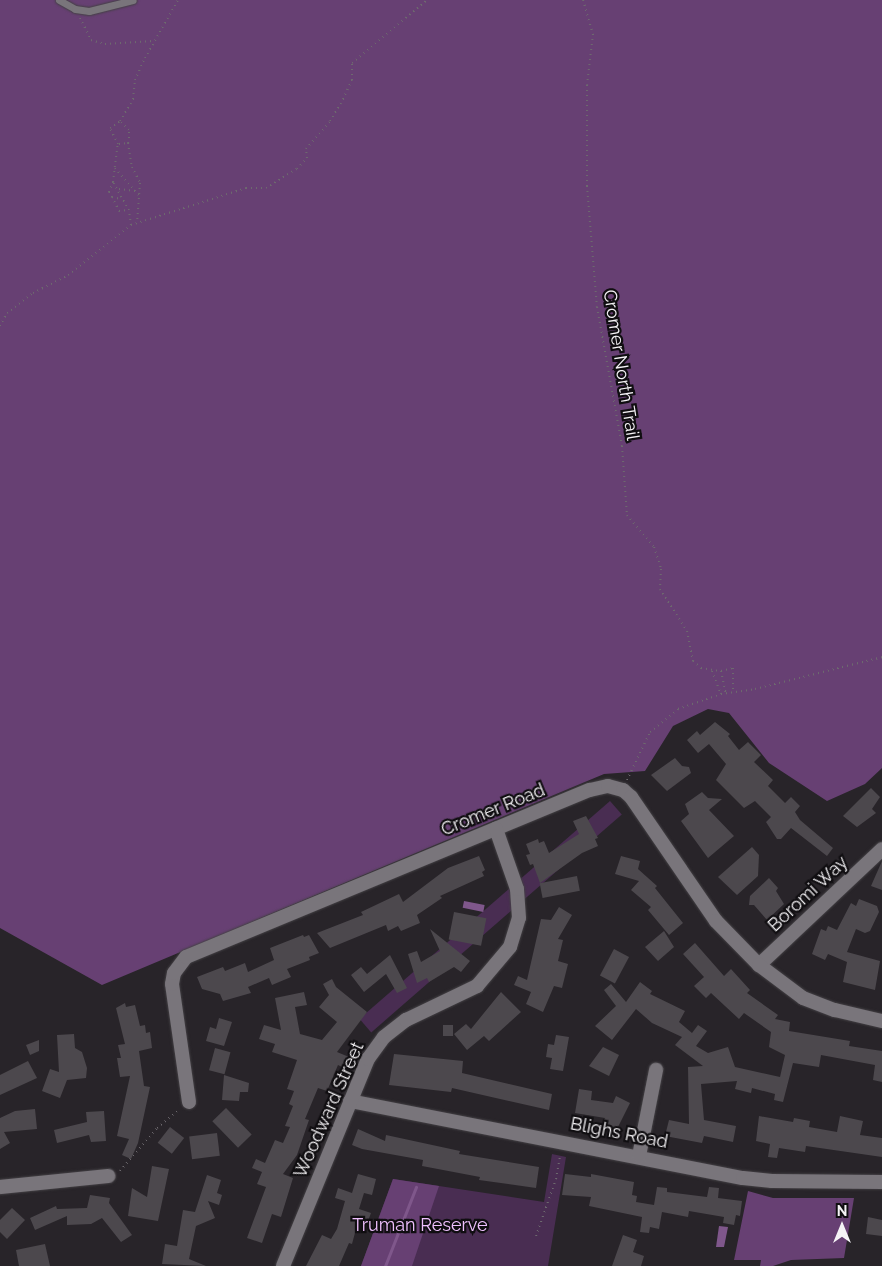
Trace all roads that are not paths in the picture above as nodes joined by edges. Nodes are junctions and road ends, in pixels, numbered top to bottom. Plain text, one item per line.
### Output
1 (59, 0) edge
2 (133, 0) edge
3 (496, 829) junction
4 (882, 849) edge
5 (759, 965) junction
6 (882, 1021) edge
7 (656, 1070) dead end
8 (350, 1101) junction
9 (189, 1102) road end
10 (639, 1156) junction
11 (108, 1176) road end
12 (882, 1182) edge
13 (0, 1187) edge
14 (283, 1266) edge

1 - 2 lane
3 - 5 street, Cromer Road
3 - 8 street, Woodward Street
3 - 9 street, Cromer Road
4 - 5 street, Boromi Way
5 - 6 street
7 - 10 street
8 - 10 street, Blighs Road
8 - 14 street, Woodward Street
10 - 12 street, Blighs Road
11 - 13 street

